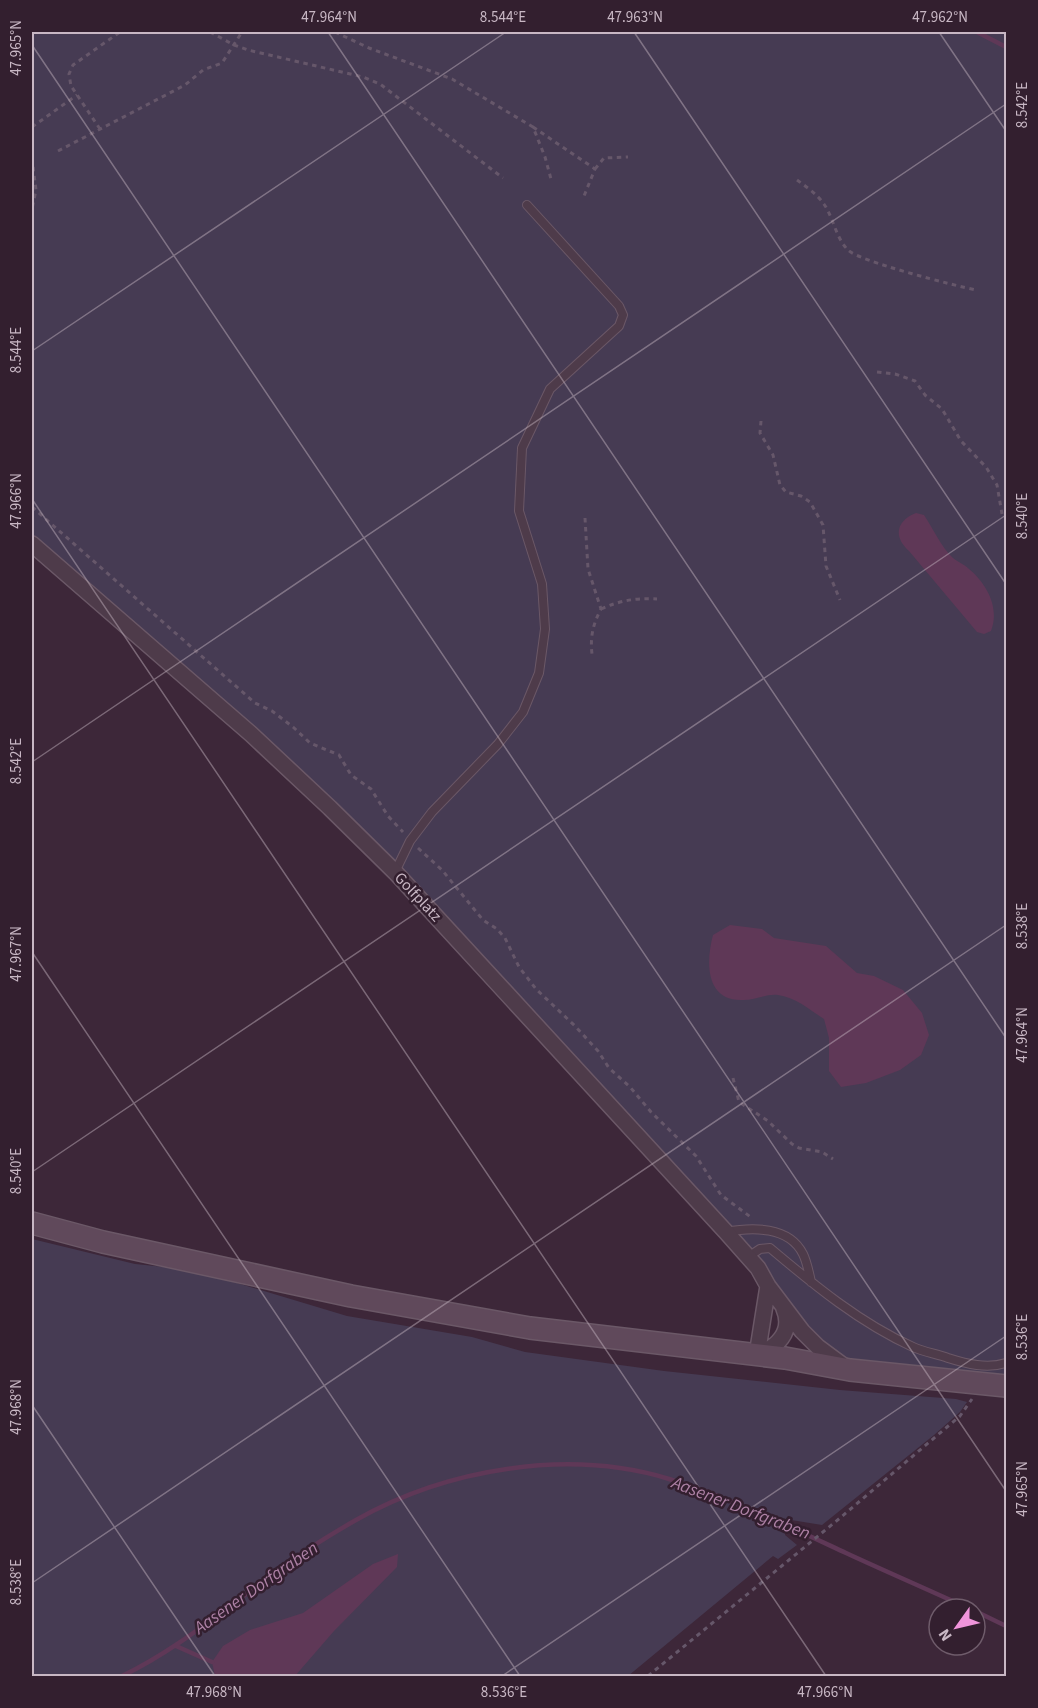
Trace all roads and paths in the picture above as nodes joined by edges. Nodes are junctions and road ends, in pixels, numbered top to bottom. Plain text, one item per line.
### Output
1 (119, 32) edge
2 (210, 32) edge
3 (242, 32) edge
4 (335, 32) edge
5 (234, 45) junction
6 (77, 95) junction
7 (32, 127) edge
8 (533, 127) junction
9 (100, 129) junction
10 (58, 151) dead end
11 (628, 157) dead end
12 (32, 158) edge
13 (595, 169) junction
14 (503, 178) dead end
15 (551, 179) dead end
16 (797, 180) dead end
17 (584, 196) dead end
18 (527, 205) dead end
19 (32, 209) edge
20 (976, 290) dead end
21 (877, 372) dead end
22 (761, 421) dead end
23 (1002, 514) dead end
24 (585, 518) dead end
25 (32, 544) edge
26 (657, 599) dead end
27 (840, 600) dead end
28 (601, 609) junction
29 (592, 654) dead end
30 (395, 872) junction
31 (733, 1078) dead end
32 (833, 1159) dead end
33 (32, 1223) edge
34 (726, 1232) junction
35 (748, 1257) junction
36 (812, 1283) junction
37 (768, 1286) junction
38 (781, 1303) junction
39 (757, 1355) junction
40 (1006, 1363) edge
41 (850, 1370) junction
42 (1006, 1386) edge
43 (960, 1416) dead end
44 (648, 1677) edge

1 - 6 path
2 - 5 path
3 - 5 path
4 - 8 path
5 - 9 path
5 - 14 path
6 - 7 path
6 - 9 path
8 - 13 path
8 - 15 path
9 - 10 path
11 - 13 path
12 - 19 path
13 - 17 path
16 - 20 path
18 - 30 lane
21 - 23 path
22 - 27 path
24 - 28 path
25 - 30 street, Golfplatz
26 - 28 path
28 - 29 path
30 - 34 street, Golfplatz
31 - 32 path
33 - 39 street
34 - 35 street, Golfplatz
34 - 36 lane
35 - 36 lane
35 - 37 street, Golfplatz
36 - 40 lane
37 - 38 street, Golfplatz
37 - 39 street
38 - 39 street
38 - 41 street, Golfplatz
39 - 41 street
41 - 42 street
43 - 44 path

